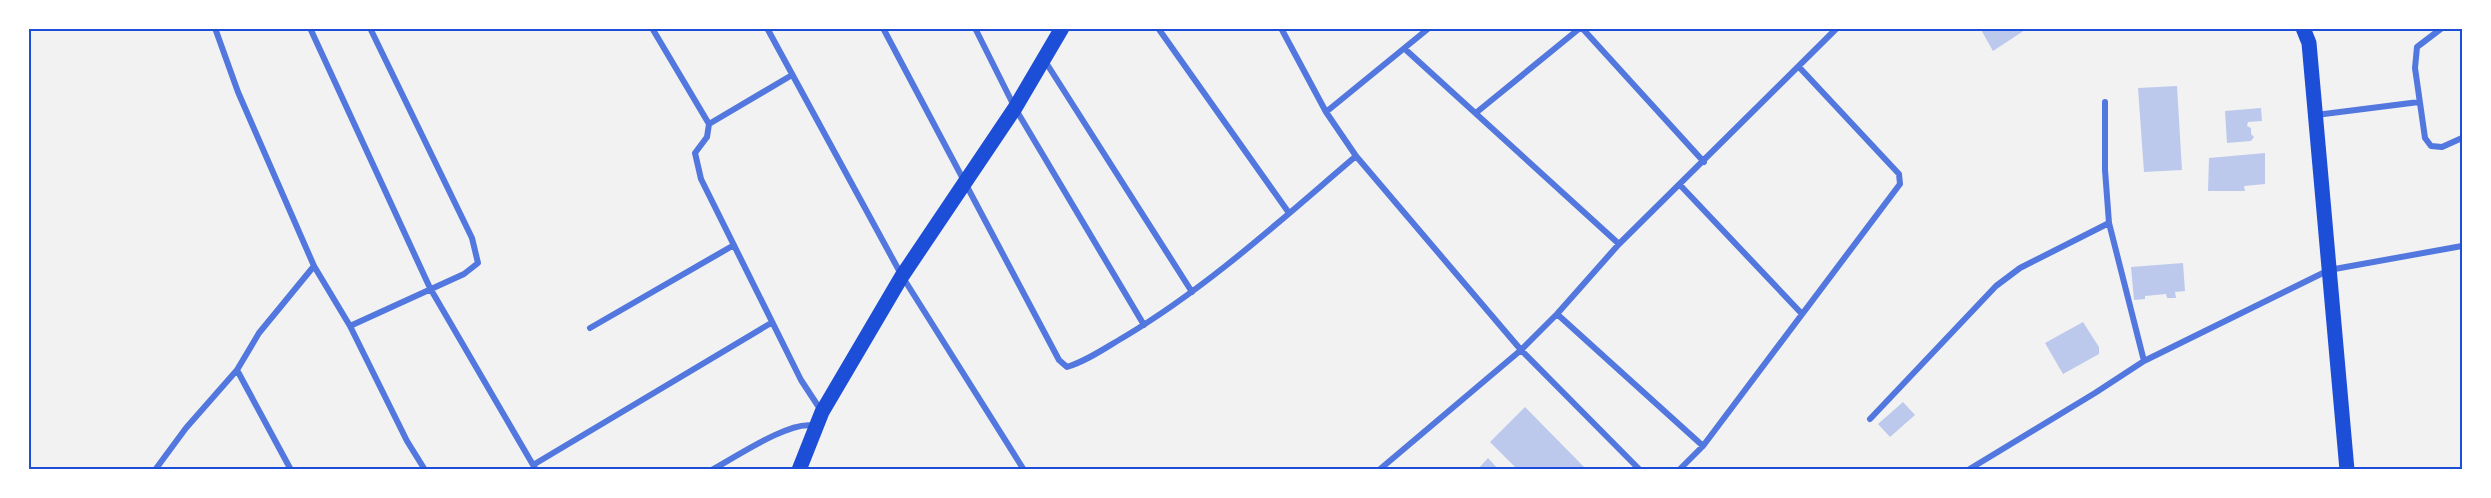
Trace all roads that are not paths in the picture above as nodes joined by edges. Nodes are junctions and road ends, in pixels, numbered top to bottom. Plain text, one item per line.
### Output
1 (215, 28) edge
2 (310, 28) edge
3 (370, 28) edge
4 (652, 28) edge
5 (767, 28) edge
6 (883, 28) edge
7 (975, 28) edge
8 (1062, 28) edge
9 (1158, 28) edge
10 (1281, 28) edge
11 (1429, 28) edge
12 (1581, 28) edge
13 (1837, 28) edge
14 (2442, 28) edge
15 (1828, 31) edge
16 (2309, 33) edge
17 (1406, 50) junction
18 (1044, 60) junction
19 (1799, 67) junction
20 (792, 75) junction
21 (2104, 102) dead end
22 (2419, 102) junction
23 (1015, 108) junction
24 (1326, 112) junction
25 (1477, 112) junction
26 (2316, 115) junction
27 (710, 124) junction
28 (2463, 138) edge
29 (1356, 156) junction
30 (1704, 162) junction
31 (965, 181) junction
32 (1680, 185) junction
33 (1289, 213) junction
34 (2109, 223) junction
35 (1619, 244) junction
36 (734, 245) junction
37 (2463, 246) edge
38 (314, 266) junction
39 (2329, 270) junction
40 (902, 276) junction
41 (430, 288) junction
42 (1192, 292) junction
43 (1557, 314) junction
44 (1802, 314) junction
45 (771, 323) junction
46 (350, 326) junction
47 (1144, 326) junction
48 (590, 328) dead end
49 (1521, 350) junction
50 (2144, 361) junction
51 (237, 370) junction
52 (822, 412) junction
53 (1870, 419) dead end
54 (815, 426) junction
55 (1703, 446) junction
56 (162, 462) junction
57 (534, 467) edge
58 (155, 470) edge
59 (165, 470) edge
60 (291, 470) edge
61 (425, 470) edge
62 (712, 470) edge
63 (799, 470) edge
64 (1024, 470) edge
65 (1379, 470) edge
66 (1640, 470) edge
67 (1679, 470) edge
68 (1968, 470) edge
69 (2348, 470) edge

1 - 38 street
2 - 41 street
3 - 41 street
4 - 27 street
5 - 20 street
6 - 31 street
7 - 23 street
8 - 18 main road
9 - 33 street
10 - 24 street
11 - 17 street
12 - 25 street
12 - 30 street
13 - 15 street
14 - 22 street
15 - 19 street
16 - 26 main road
17 - 24 street
17 - 25 street
18 - 23 main road
18 - 42 street
19 - 30 street
19 - 44 street
20 - 27 street
20 - 40 street
21 - 34 street
22 - 26 street
22 - 28 street
23 - 31 main road
23 - 47 street
24 - 29 street
25 - 35 street
26 - 39 main road
27 - 36 street
29 - 33 street
29 - 49 street
30 - 32 street
31 - 40 main road
31 - 47 street
32 - 35 street
32 - 44 street
33 - 42 street
34 - 50 street
34 - 53 street
35 - 43 street
36 - 45 street
36 - 48 street
37 - 39 street
38 - 46 street
38 - 51 street
39 - 50 street
39 - 69 main road
40 - 52 main road
40 - 64 street
41 - 46 street
41 - 57 street
42 - 47 street
43 - 49 street
43 - 55 street
44 - 55 street
45 - 52 street
45 - 57 street
46 - 61 street
49 - 65 street
49 - 66 street
50 - 68 street
51 - 56 street
51 - 60 street
52 - 54 main road
54 - 62 street
54 - 63 main road
55 - 67 street
56 - 58 street
56 - 59 street

